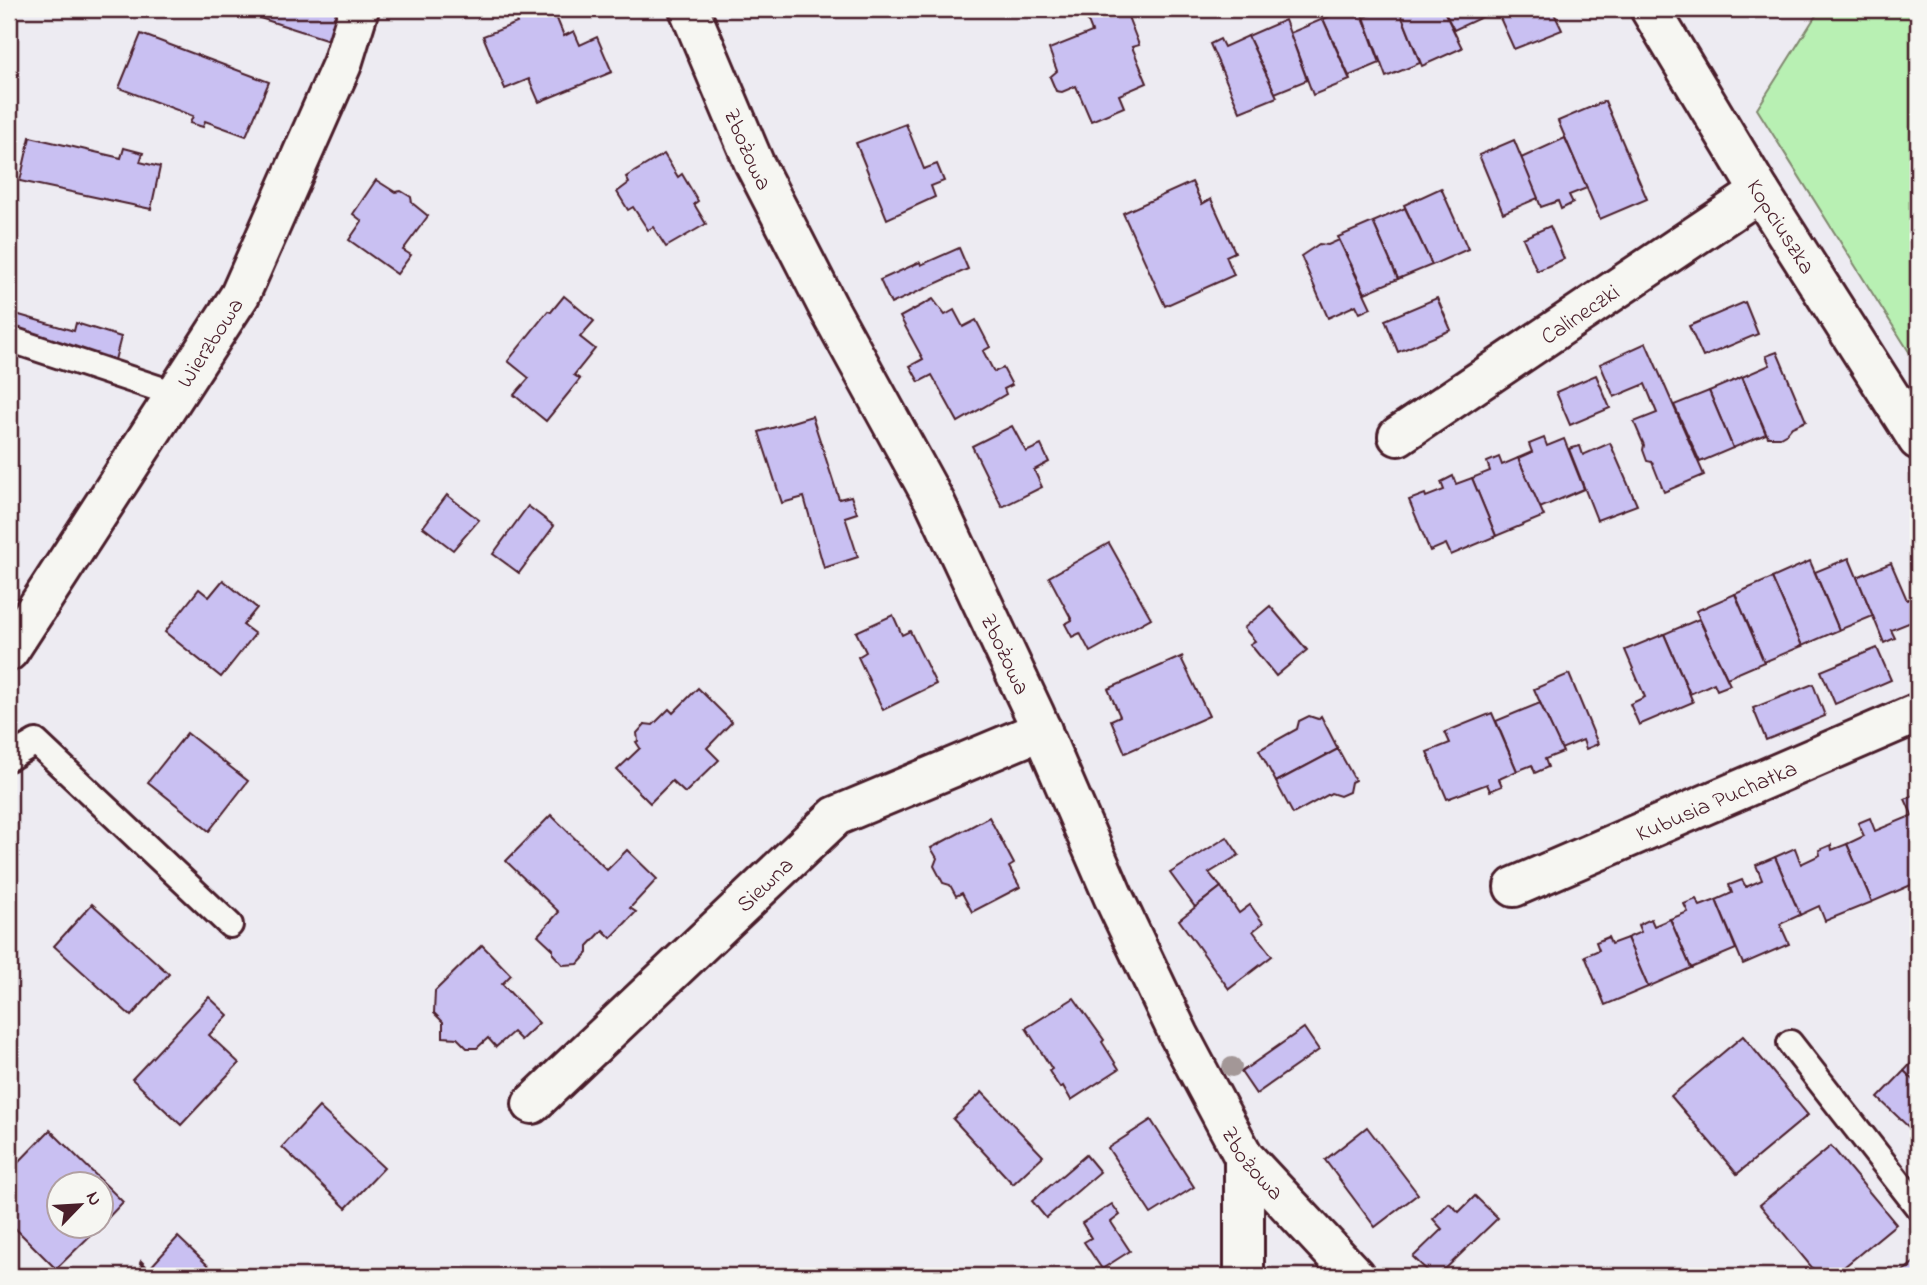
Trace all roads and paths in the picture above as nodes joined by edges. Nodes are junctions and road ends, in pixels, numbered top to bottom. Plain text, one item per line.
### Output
1 (359, 9) edge
2 (689, 9) edge
3 (1650, 9) edge
4 (1760, 192) junction
5 (9, 339) edge
6 (175, 394) junction
7 (1398, 436) dead end
8 (1918, 440) edge
9 (9, 651) edge
10 (1918, 713) edge
11 (1042, 730) junction
12 (9, 758) edge
13 (1514, 887) dead end
14 (230, 925) dead end
15 (1790, 1043) dead end
16 (532, 1104) dead end
17 (1244, 1157) junction
18 (1918, 1207) edge
19 (1244, 1276) edge
20 (1355, 1276) edge

1 - 6 street, Wierzbowa
2 - 11 street, Zbożowa
3 - 4 street, Kopciuszka
4 - 7 street, Calineczki
4 - 8 street, Kopciuszka
5 - 6 lane
6 - 9 street, Wierzbowa
10 - 13 street, Kubusia Puchatka
11 - 16 street, Siewna
11 - 17 street, Zbożowa
12 - 14 lane
15 - 18 lane
17 - 19 street
17 - 20 street, Zbożowa

